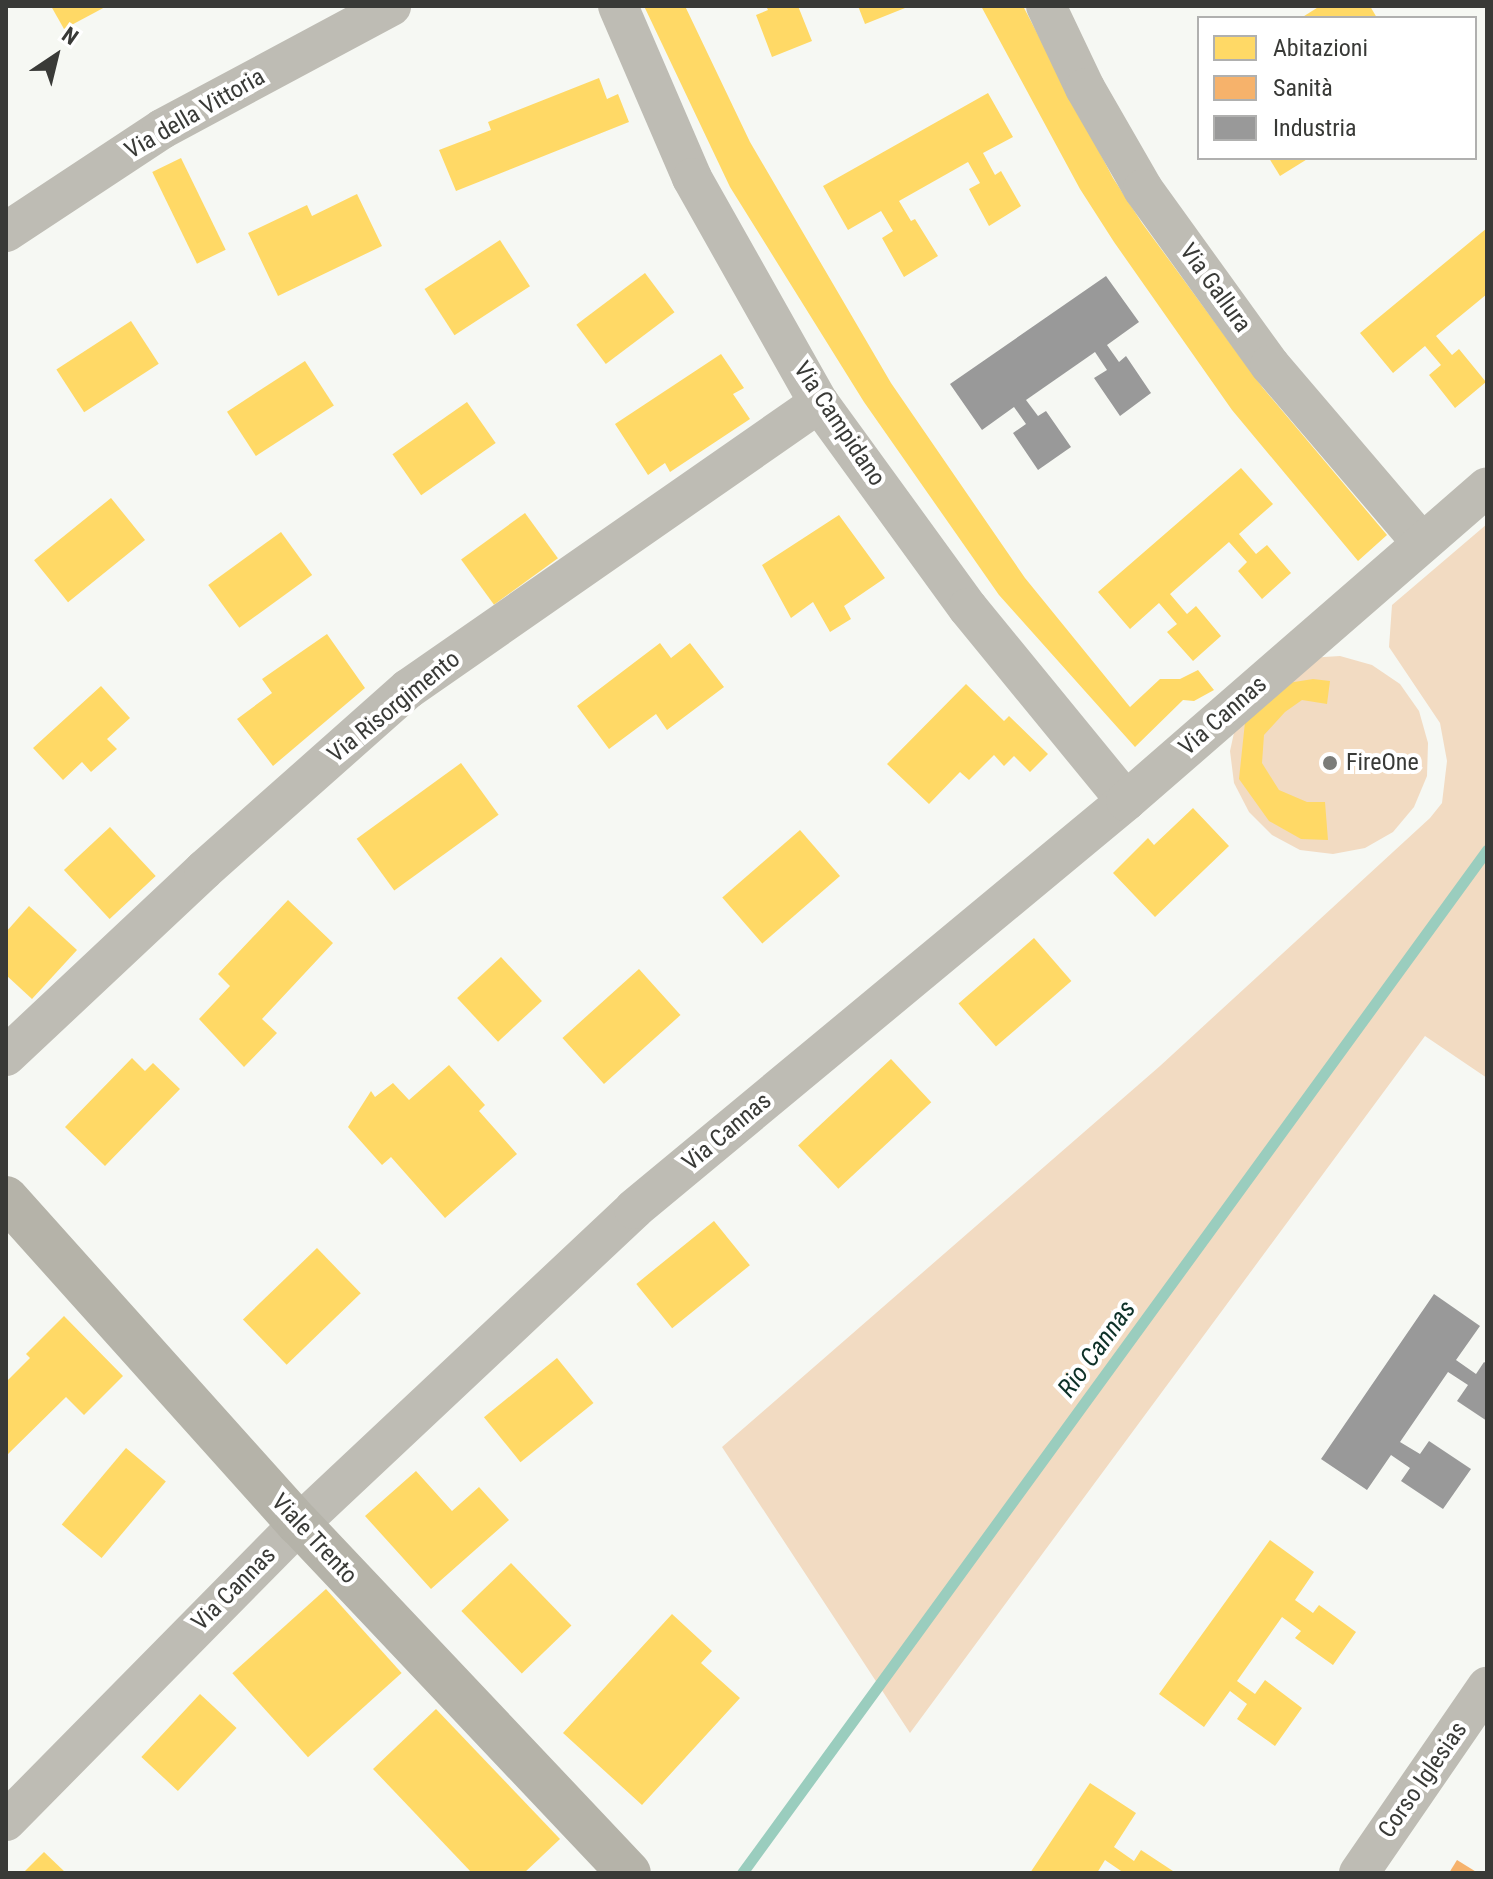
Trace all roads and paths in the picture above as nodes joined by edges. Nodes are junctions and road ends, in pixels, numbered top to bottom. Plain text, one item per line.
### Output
1 (391, 6) edge
2 (618, 6) edge
3 (1046, 6) edge
4 (6, 232) edge
5 (819, 403) junction
6 (1487, 487) edge
7 (1422, 543) junction
8 (1126, 801) junction
9 (6, 1056) edge
10 (6, 1198) edge
11 (299, 1524) junction
12 (1487, 1687) edge
13 (6, 1821) edge
14 (629, 1873) edge
15 (1359, 1873) edge

1 - 4 street, Via della Vittoria
2 - 5 street, Via Campidano
3 - 7 street, Via Gallura
5 - 8 street, Via Campidano
5 - 9 street, Via Risorgimento
6 - 7 street, Via Cannas
7 - 8 street, Via Cannas
8 - 11 street, Via Cannas
10 - 11 main road, Viale Trento
11 - 13 street, Via Cannas
11 - 14 main road, Viale Trento
12 - 15 street, Corso Iglesias

